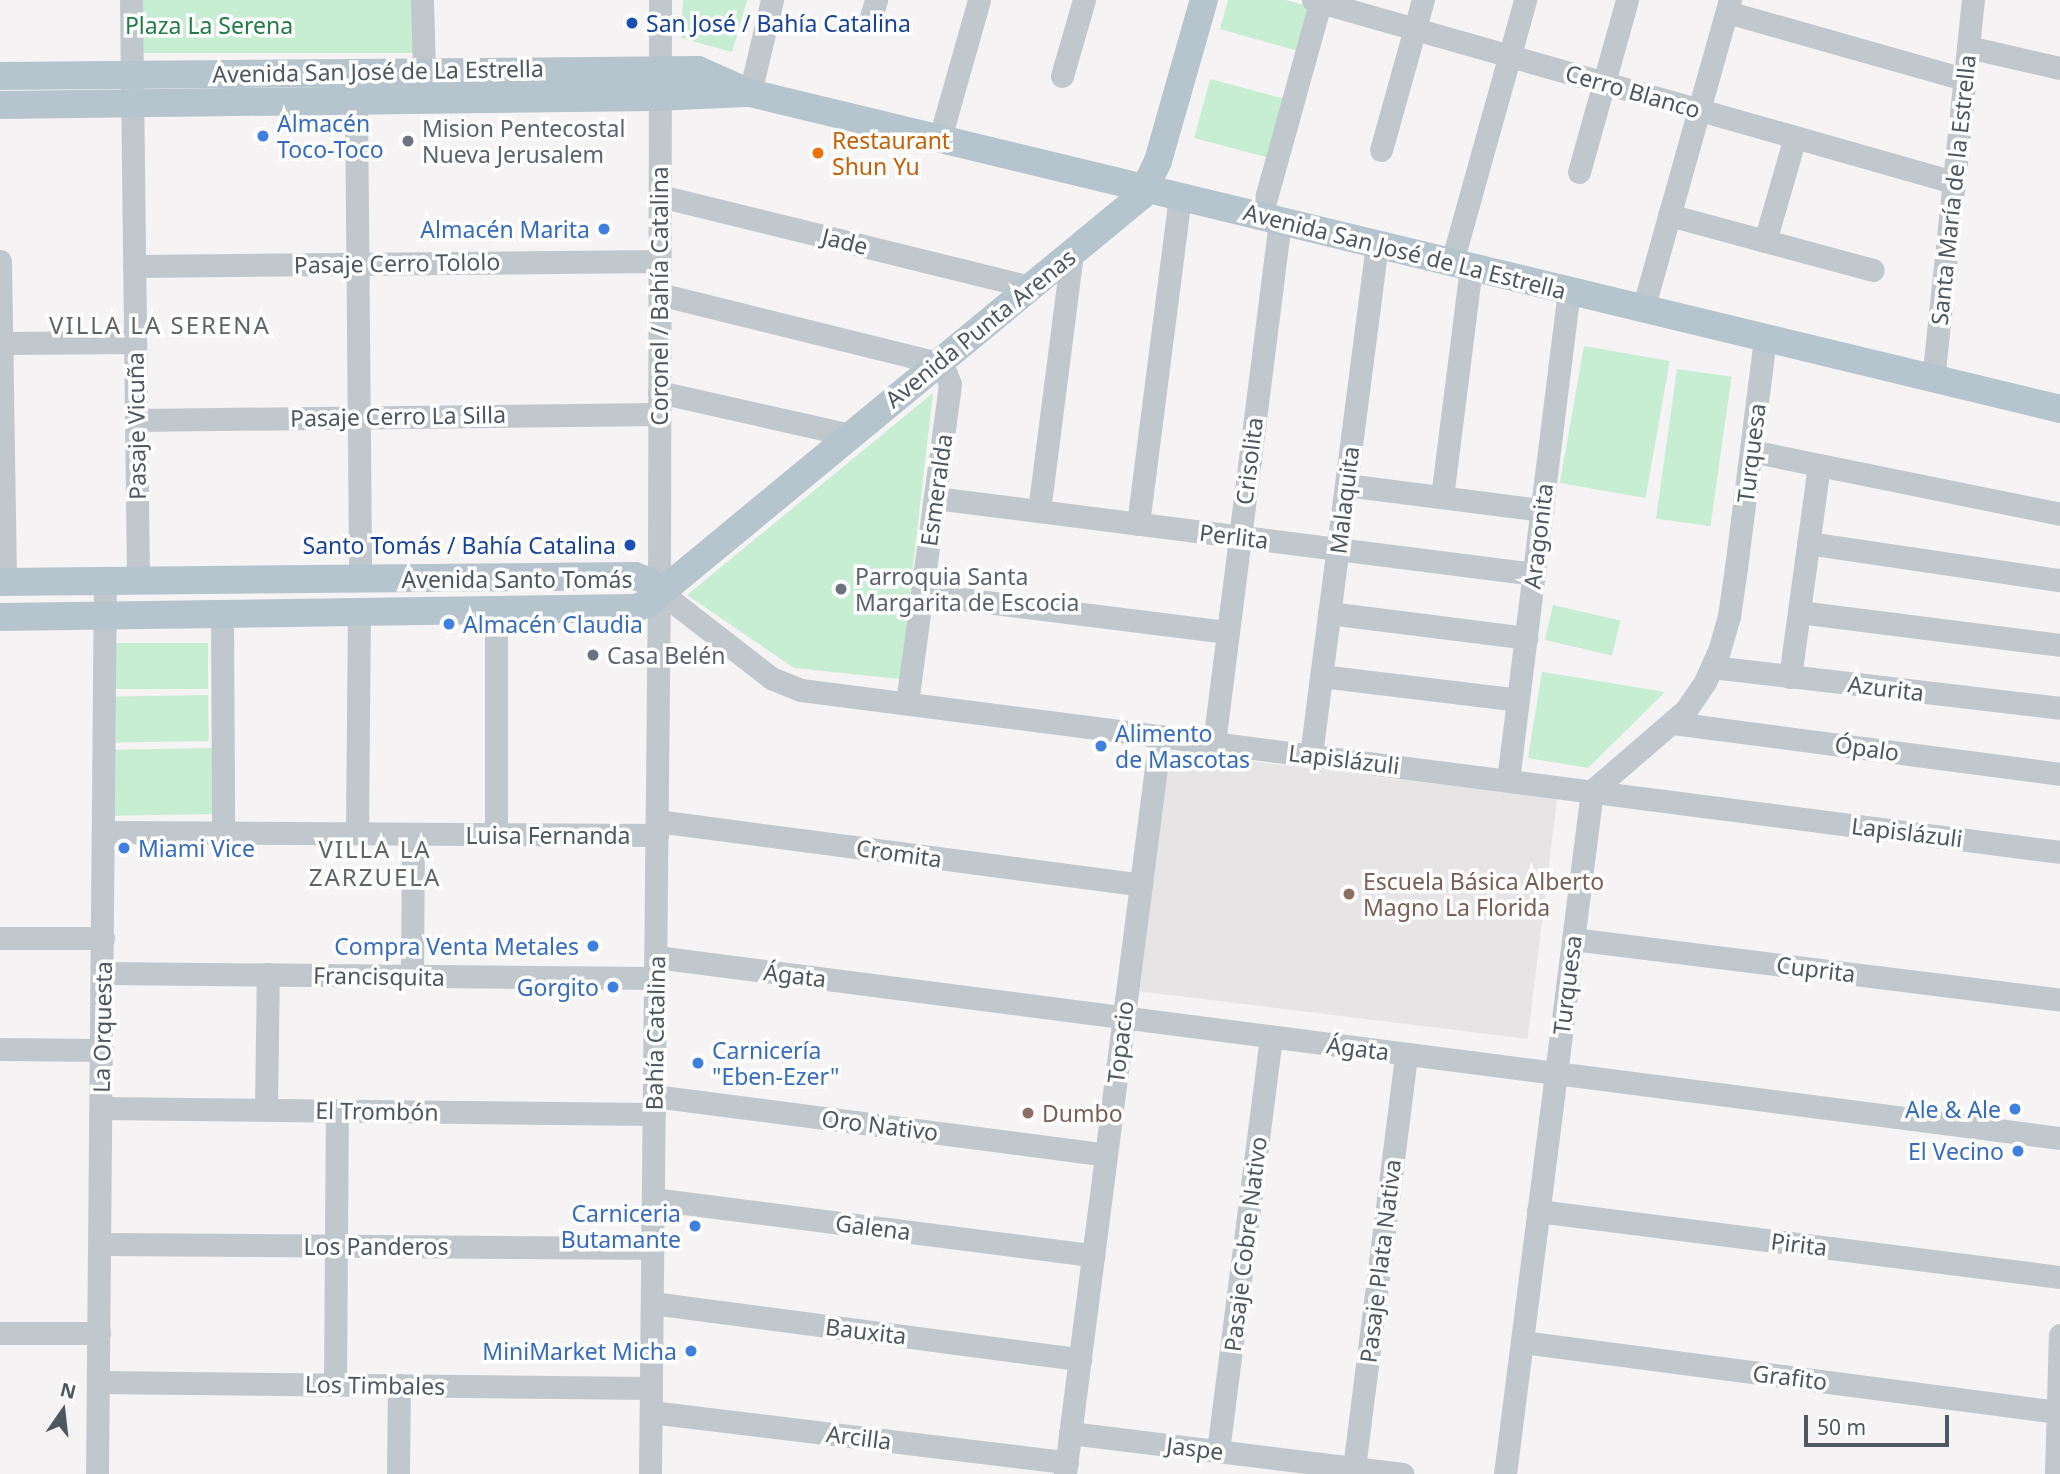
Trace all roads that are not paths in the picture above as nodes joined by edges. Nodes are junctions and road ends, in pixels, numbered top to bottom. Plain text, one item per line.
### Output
1 (131, 0) edge
2 (422, 0) edge
3 (660, 0) edge
4 (772, 0) edge
5 (979, 0) edge
6 (1084, 0) edge
7 (1204, 0) edge
8 (1423, 0) edge
9 (1525, 0) edge
10 (1628, 0) edge
11 (1973, 0) edge
12 (1318, 1) edge
13 (1728, 6) edge
14 (1415, 29) junction
15 (1968, 47) junction
16 (1510, 56) junction
17 (2060, 68) edge
18 (424, 71) junction
19 (132, 74) junction
20 (0, 76) edge
21 (1062, 76) dead end
22 (1964, 79) junction
23 (659, 83) junction
24 (1604, 83) junction
25 (750, 93) junction
26 (356, 100) junction
27 (132, 103) junction
28 (0, 105) edge
29 (1699, 110) junction
30 (1795, 137) junction
31 (940, 138) junction
32 (1381, 150) dead end
33 (1579, 172) dead end
34 (1953, 182) junction
35 (1148, 189) junction
36 (660, 197) junction
37 (1180, 197) junction
38 (1670, 215) junction
39 (1270, 218) junction
40 (1765, 241) junction
41 (1377, 244) junction
42 (1072, 253) junction
43 (0, 261) edge
44 (660, 261) junction
45 (357, 263) junction
46 (1462, 265) junction
47 (134, 266) junction
48 (1873, 270) dead end
49 (1030, 287) junction
50 (1569, 291) junction
51 (659, 294) junction
52 (1643, 309) junction
53 (1765, 339) junction
54 (135, 342) junction
55 (1, 343) edge
56 (937, 363) junction
57 (1933, 380) junction
58 (659, 403) junction
59 (2060, 409) edge
60 (358, 417) junction
61 (136, 420) junction
62 (850, 435) junction
63 (1751, 451) junction
64 (1819, 465) junction
65 (1346, 485) junction
66 (1442, 497) junction
67 (935, 498) junction
68 (1542, 510) junction
69 (1039, 511) junction
70 (2060, 514) edge
71 (1138, 524) junction
72 (1240, 537) junction
73 (1808, 543) junction
74 (1338, 549) junction
75 (1534, 574) junction
76 (360, 578) junction
77 (138, 580) junction
78 (2060, 580) edge
79 (105, 581) junction
80 (2, 582) edge
81 (659, 591) junction
82 (922, 594) junction
83 (496, 609) junction
84 (359, 611) junction
85 (1799, 612) junction
86 (222, 613) junction
87 (1329, 613) junction
88 (106, 615) junction
89 (0, 617) edge
90 (1228, 632) junction
91 (1526, 638) junction
92 (2060, 645) edge
93 (1712, 667) junction
94 (1321, 676) junction
95 (1790, 677) junction
96 (1518, 700) junction
97 (907, 703) junction
98 (2060, 708) edge
99 (1673, 723) junction
100 (1160, 736) junction
101 (1214, 743) junction
102 (1311, 755) junction
103 (2060, 774) edge
104 (1508, 780) junction
105 (1592, 791) junction
106 (657, 828) junction
107 (104, 832) junction
108 (223, 832) junction
109 (357, 833) junction
110 (413, 834) junction
111 (496, 835) junction
112 (2060, 852) edge
113 (1141, 885) junction
114 (0, 938) edge
115 (103, 938) junction
116 (1573, 939) junction
117 (655, 968) junction
118 (102, 973) junction
119 (268, 974) junction
120 (412, 976) junction
121 (2060, 1000) edge
122 (1124, 1018) junction
123 (1271, 1037) junction
124 (0, 1049) edge
125 (102, 1050) junction
126 (1406, 1054) junction
127 (1556, 1073) junction
128 (654, 1105) junction
129 (101, 1108) junction
130 (267, 1109) junction
131 (337, 1110) junction
132 (2060, 1138) edge
133 (1106, 1155) junction
134 (653, 1199) junction
135 (1538, 1211) junction
136 (100, 1244) junction
137 (336, 1246) junction
138 (653, 1248) junction
139 (1093, 1255) junction
140 (2060, 1278) edge
141 (652, 1303) junction
142 (0, 1333) edge
143 (99, 1334) junction
144 (2060, 1335) edge
145 (1522, 1342) junction
146 (1080, 1359) junction
147 (99, 1382) junction
148 (335, 1384) junction
149 (399, 1385) junction
150 (651, 1388) junction
151 (651, 1412) junction
152 (2058, 1412) junction
153 (1070, 1433) junction
154 (1218, 1451) junction
155 (1066, 1468) edge
156 (1354, 1468) junction
157 (2058, 1473) edge
158 (97, 1474) edge
159 (398, 1474) edge
160 (650, 1474) edge
161 (1402, 1474) edge
162 (1505, 1474) edge

1 - 19 street, Pasaje Vicuña
2 - 18 street
3 - 23 street, Coronel / Bahía Catalina
4 - 25 street
5 - 31 street
6 - 21 street
7 - 35 main road
8 - 14 street
9 - 16 street
10 - 24 street
11 - 15 street, Santa María de la Estrella
12 - 14 street, Cerro Blanco
12 - 39 street, Crisolita
13 - 22 street
13 - 29 street
14 - 16 street, Cerro Blanco
14 - 32 street
15 - 17 street
15 - 22 street, Santa María de la Estrella
16 - 24 street, Cerro Blanco
16 - 46 street
18 - 19 main road, Avenida San José de La Estrella
18 - 23 main road, Avenida San José de La Estrella
19 - 20 main road, Avenida San José de La Estrella
19 - 27 street, Pasaje Vicuña
22 - 34 street, Santa María de la Estrella
23 - 25 main road, Avenida San José de La Estrella
23 - 26 main road, Avenida San José de La Estrella
23 - 36 street, Coronel / Bahía Catalina
24 - 29 street, Cerro Blanco
24 - 33 street
25 - 31 main road, Avenida San José de La Estrella
26 - 27 main road, Avenida San José de La Estrella
26 - 45 street
27 - 28 main road, Avenida San José de La Estrella
27 - 47 street, Pasaje Vicuña
29 - 30 street, Cerro Blanco
29 - 38 street
30 - 34 street, Cerro Blanco
30 - 40 street
31 - 35 main road, Avenida San José de La Estrella
34 - 57 street, Santa María de la Estrella
35 - 37 main road, Avenida San José de La Estrella
35 - 42 main road, Avenida Punta Arenas
36 - 44 street, Coronel / Bahía Catalina
36 - 49 street, Jade
37 - 39 main road, Avenida San José de La Estrella
37 - 71 street
38 - 40 street
38 - 52 street
39 - 41 main road, Avenida San José de La Estrella
39 - 72 street, Crisolita
40 - 48 street
41 - 46 main road, Avenida San José de La Estrella
41 - 65 street, Malaquita
42 - 49 main road, Avenida Punta Arenas
42 - 69 street
43 - 55 street
44 - 45 street, Pasaje Cerro Tololo
44 - 51 street, Coronel / Bahía Catalina
45 - 47 street, Pasaje Cerro Tololo
45 - 60 street
46 - 50 main road, Avenida San José de La Estrella
46 - 66 street
47 - 54 street, Pasaje Vicuña
49 - 56 main road, Avenida Punta Arenas
50 - 52 main road, Avenida San José de La Estrella
50 - 68 street, Aragonita
51 - 56 street
51 - 58 street, Coronel / Bahía Catalina
52 - 53 main road, Avenida San José de La Estrella
53 - 57 main road, Avenida San José de La Estrella
53 - 63 street, Turquesa
54 - 55 street
54 - 61 street, Pasaje Vicuña
55 - 80 street
56 - 62 main road, Avenida Punta Arenas
56 - 67 street, Esmeralda
57 - 59 main road, Avenida San José de La Estrella
58 - 60 street, Pasaje Cerro La Silla
58 - 62 street, Pasaje Cerro La Silla
58 - 81 street, Coronel / Bahía Catalina
60 - 61 street, Pasaje Cerro La Silla
60 - 76 street
61 - 77 street, Pasaje Vicuña
62 - 81 main road, Avenida Punta Arenas
63 - 64 street
63 - 93 street, Turquesa
64 - 70 street
64 - 73 street
65 - 66 street
65 - 74 street, Malaquita
66 - 68 street
67 - 69 street, Perlita
67 - 82 street, Esmeralda
68 - 75 street, Aragonita
69 - 71 street, Perlita
71 - 72 street, Perlita
72 - 74 street, Perlita
72 - 90 street, Crisolita
73 - 78 street
73 - 85 street
74 - 75 street, Perlita
74 - 87 street, Malaquita
75 - 91 street, Aragonita
76 - 77 main road, Avenida Santo Tomás
76 - 81 main road, Avenida Santo Tomás
77 - 79 main road, Avenida Santo Tomás
79 - 80 main road, Avenida Santo Tomás
79 - 88 street, La Orquesta
81 - 83 main road, Avenida Santo Tomás
81 - 97 street, Lapislázuli
81 - 106 street, Bahía Catalina
82 - 90 street
82 - 97 street, Esmeralda
83 - 84 main road, Avenida Santo Tomás
83 - 111 street
84 - 86 main road, Avenida Santo Tomás
84 - 109 street
85 - 92 street
85 - 95 street
86 - 88 main road, Avenida Santo Tomás
86 - 108 street
87 - 91 street
87 - 94 street, Malaquita
88 - 89 main road, Avenida Santo Tomás
88 - 107 street, La Orquesta
90 - 101 street, Crisolita
91 - 96 street, Aragonita
93 - 95 street, Azurita
93 - 99 street, Turquesa
94 - 96 street
94 - 102 street, Malaquita
95 - 98 street, Azurita
96 - 104 street, Aragonita
97 - 100 street, Lapislázuli
99 - 103 street, Ópalo
99 - 105 street, Turquesa
100 - 101 street, Lapislázuli
100 - 113 street, Topacio
101 - 102 street, Lapislázuli
102 - 104 street, Lapislázuli
104 - 105 street, Lapislázuli
105 - 112 street, Lapislázuli
105 - 116 street, Turquesa
106 - 111 street, Luisa Fernanda
106 - 113 street, Cromita
106 - 117 street, Bahía Catalina
107 - 108 street, Luisa Fernanda
107 - 115 street, La Orquesta
108 - 109 street, Luisa Fernanda
109 - 110 street, Luisa Fernanda
110 - 111 street, Luisa Fernanda
110 - 120 street
113 - 122 street, Topacio
114 - 115 street
115 - 118 street, La Orquesta
116 - 121 street, Cuprita
116 - 127 street, Turquesa
117 - 120 street, Francisquita
117 - 122 street, Ágata
117 - 128 street, Bahía Catalina
118 - 119 street, Francisquita
118 - 125 street, La Orquesta
119 - 120 street, Francisquita
119 - 130 street
122 - 123 street, Ágata
122 - 133 street, Topacio
123 - 126 street, Ágata
123 - 154 street, Pasaje Cobre Nativo
124 - 125 street
125 - 129 street, La Orquesta
126 - 127 street, Ágata
126 - 156 street, Pasaje Plata Nativa
127 - 132 street, Ágata
127 - 135 street, Turquesa
128 - 131 street, El Trombón
128 - 133 street, Oro Nativo
128 - 134 street, Bahía Catalina
129 - 130 street, El Trombón
129 - 136 street, La Orquesta
130 - 131 street, El Trombón
131 - 137 street
133 - 139 street, Topacio
134 - 138 street, Bahía Catalina
134 - 139 street, Galena
135 - 140 street, Pirita
135 - 145 street, Turquesa
136 - 137 street, Los Panderos
136 - 143 street, La Orquesta
137 - 138 street, Los Panderos
137 - 148 street
138 - 141 street, Bahía Catalina
139 - 146 street, Topacio
141 - 146 street, Bauxita
141 - 150 street, Bahía Catalina
142 - 143 street
143 - 147 street, La Orquesta
144 - 152 street
145 - 152 street, Grafito
145 - 162 street, Turquesa
146 - 153 street, Topacio
147 - 148 street, Los Timbales
147 - 158 street, La Orquesta
148 - 149 street, Los Timbales
149 - 150 street, Los Timbales
149 - 159 street
150 - 151 street, Bahía Catalina
151 - 155 street, Arcilla
151 - 160 street, Bahía Catalina
152 - 157 street
153 - 154 street, Jaspe
153 - 155 street, Topacio
154 - 156 street, Jaspe
156 - 161 street, Jaspe

